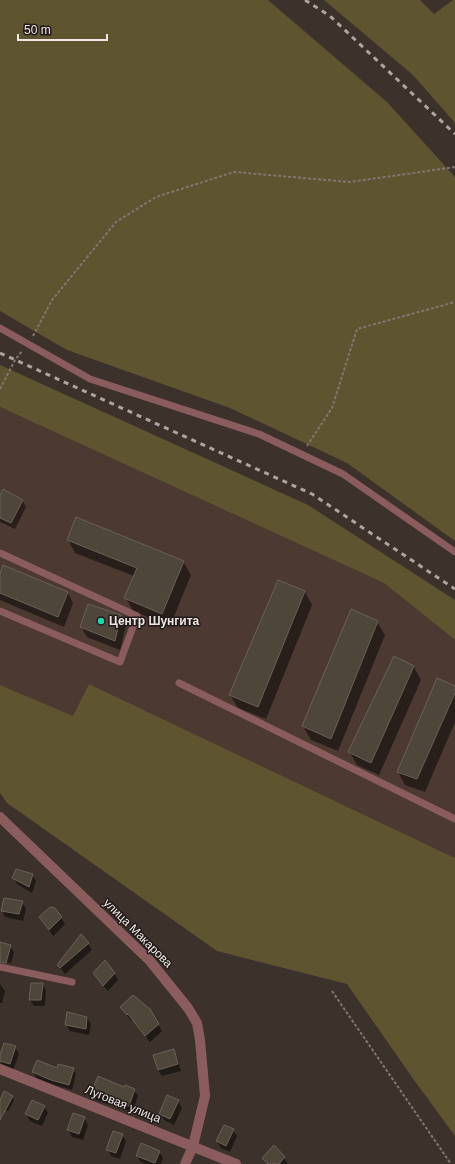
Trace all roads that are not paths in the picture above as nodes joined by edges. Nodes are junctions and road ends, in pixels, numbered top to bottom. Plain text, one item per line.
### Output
1 (0, 328) edge
2 (455, 552) edge
3 (0, 553) edge
4 (0, 611) edge
5 (179, 683) dead end
6 (0, 817) edge
7 (455, 819) edge
8 (0, 967) edge
9 (72, 982) dead end
10 (0, 1069) edge
11 (193, 1146) junction
12 (185, 1164) edge
13 (236, 1164) edge

1 - 2 lane
3 - 4 lane
5 - 7 lane
6 - 11 street, улица Макарова
8 - 9 lane
10 - 11 street, Луговая улица
11 - 12 street, улица Макарова
11 - 13 street, Луговая улица

